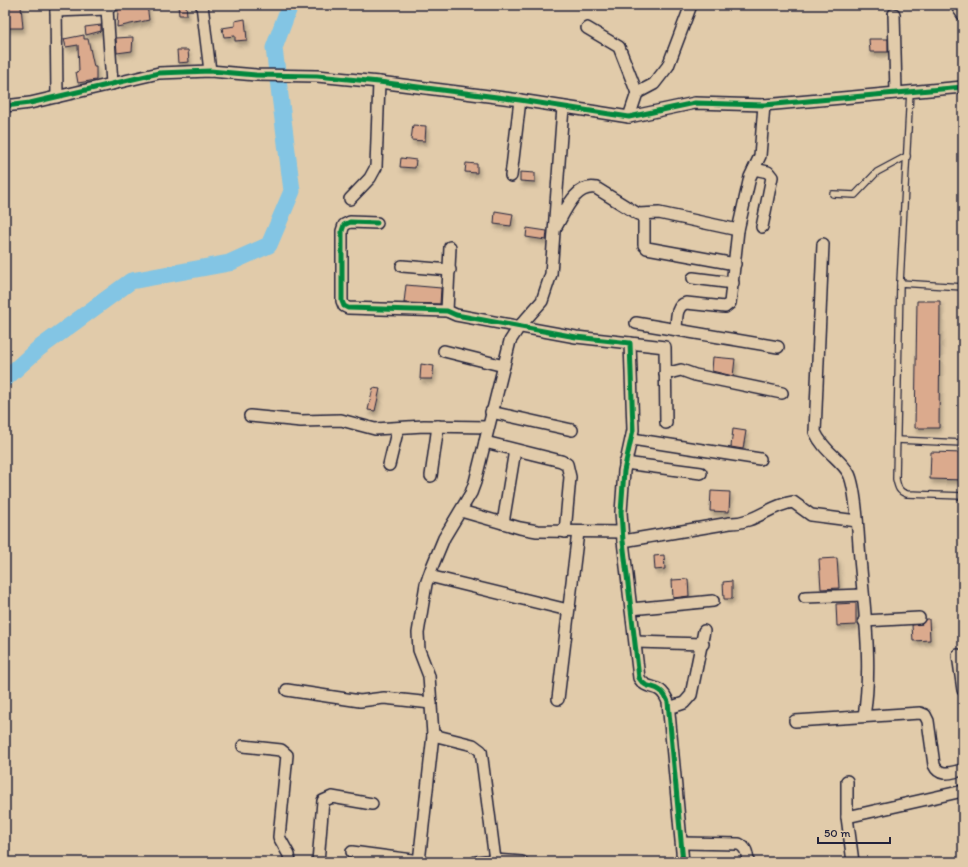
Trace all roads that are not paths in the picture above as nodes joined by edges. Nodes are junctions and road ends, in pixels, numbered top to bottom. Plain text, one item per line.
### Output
1 (202, 5) edge
2 (691, 5) edge
3 (956, 5) edge
4 (110, 7) edge
5 (56, 8) edge
6 (894, 14) dead end
7 (963, 15) edge
8 (587, 28) dead end
9 (210, 72) junction
10 (379, 82) junction
11 (112, 84) junction
12 (963, 87) edge
13 (910, 91) junction
14 (896, 92) junction
15 (637, 93) junction
16 (57, 97) junction
17 (520, 100) junction
18 (764, 105) junction
19 (5, 106) edge
20 (563, 107) junction
21 (629, 117) junction
22 (907, 156) junction
23 (754, 168) junction
24 (511, 176) dead end
25 (833, 194) dead end
26 (350, 199) dead end
27 (644, 215) junction
28 (377, 223) dead end
29 (555, 227) junction
30 (762, 227) dead end
31 (738, 230) junction
32 (823, 244) dead end
33 (450, 247) dead end
34 (735, 264) junction
35 (402, 266) dead end
36 (450, 270) junction
37 (693, 278) dead end
38 (733, 282) junction
39 (900, 283) junction
40 (963, 287) edge
41 (447, 312) junction
42 (636, 323) dead end
43 (519, 326) junction
44 (671, 329) junction
45 (630, 344) junction
46 (665, 347) junction
47 (778, 347) dead end
48 (444, 351) dead end
49 (504, 366) junction
50 (665, 374) junction
51 (782, 393) dead end
52 (491, 412) junction
53 (250, 416) dead end
54 (666, 423) dead end
55 (438, 426) junction
56 (488, 427) junction
57 (398, 428) junction
58 (572, 430) dead end
59 (632, 439) junction
60 (897, 440) junction
61 (484, 442) junction
62 (963, 443) edge
63 (515, 450) junction
64 (760, 458) dead end
65 (625, 463) junction
66 (389, 465) dead end
67 (701, 473) dead end
68 (431, 476) dead end
69 (963, 496) edge
70 (461, 511) junction
71 (857, 521) junction
72 (503, 523) junction
73 (565, 532) junction
74 (578, 532) junction
75 (622, 536) junction
76 (429, 576) junction
77 (863, 595) junction
78 (805, 597) dead end
79 (713, 601) dead end
80 (631, 609) junction
81 (568, 610) junction
82 (919, 618) dead end
83 (864, 621) junction
84 (704, 631) dead end
85 (636, 642) junction
86 (702, 644) junction
87 (958, 655) dead end
88 (287, 690) dead end
89 (963, 690) edge
90 (558, 698) dead end
91 (431, 703) junction
92 (669, 708) junction
93 (864, 716) junction
94 (795, 721) dead end
95 (433, 735) junction
96 (243, 746) dead end
97 (963, 770) edge
98 (848, 781) dead end
99 (963, 791) edge
100 (372, 804) dead end
101 (847, 817) junction
102 (682, 843) junction
103 (352, 852) dead end
104 (495, 860) junction
105 (290, 862) edge
106 (318, 862) edge
107 (420, 862) edge
108 (476, 862) edge
109 (522, 862) edge
110 (683, 862) edge
111 (748, 862) edge
112 (853, 862) edge

1 - 9 street
2 - 15 street
3 - 7 street
4 - 5 street
4 - 11 street
5 - 16 street
6 - 14 street
8 - 15 street
9 - 10 street
9 - 11 street
10 - 17 street
10 - 26 street
11 - 16 street
12 - 13 street
13 - 14 street
13 - 22 lane
14 - 18 street
15 - 21 street
16 - 19 street
17 - 20 street
17 - 24 street
18 - 21 street
18 - 23 street
20 - 21 street
20 - 29 street
22 - 25 lane
22 - 39 lane
23 - 30 street
23 - 31 street
27 - 29 street
27 - 31 street
27 - 34 street
28 - 41 street
29 - 43 street
31 - 34 street
32 - 71 street
33 - 36 street
34 - 38 street
35 - 36 street
36 - 41 street
37 - 38 street
38 - 44 street
39 - 40 lane
39 - 60 lane
41 - 43 street
42 - 44 street
43 - 45 street
43 - 49 street
44 - 46 street
44 - 47 street
45 - 46 street
45 - 59 street
46 - 50 street
48 - 49 street
49 - 52 street
50 - 51 street
50 - 54 street
52 - 56 street
52 - 58 street
53 - 57 street
55 - 56 street
55 - 57 street
55 - 68 street
56 - 61 street
57 - 66 street
59 - 64 street
59 - 65 street
60 - 62 lane
60 - 69 lane
61 - 63 street
61 - 70 street
63 - 72 street
63 - 73 street
65 - 67 street
65 - 75 street
70 - 72 street
70 - 76 street
71 - 75 street
71 - 77 street
72 - 73 street
73 - 74 street
74 - 75 street
74 - 81 street
75 - 80 street
76 - 81 street
76 - 91 street
77 - 78 street
77 - 83 street
79 - 80 street
80 - 85 street
81 - 90 street
82 - 83 street
83 - 93 street
84 - 86 street
85 - 86 street
85 - 92 street
86 - 92 street
87 - 89 street
88 - 91 street
91 - 95 street
92 - 102 street
93 - 94 street
93 - 97 street
95 - 104 street
95 - 107 street
96 - 105 street
98 - 101 street
99 - 101 street
100 - 106 street
101 - 112 street
102 - 110 street
102 - 111 street
103 - 107 street
104 - 108 street
104 - 109 street

